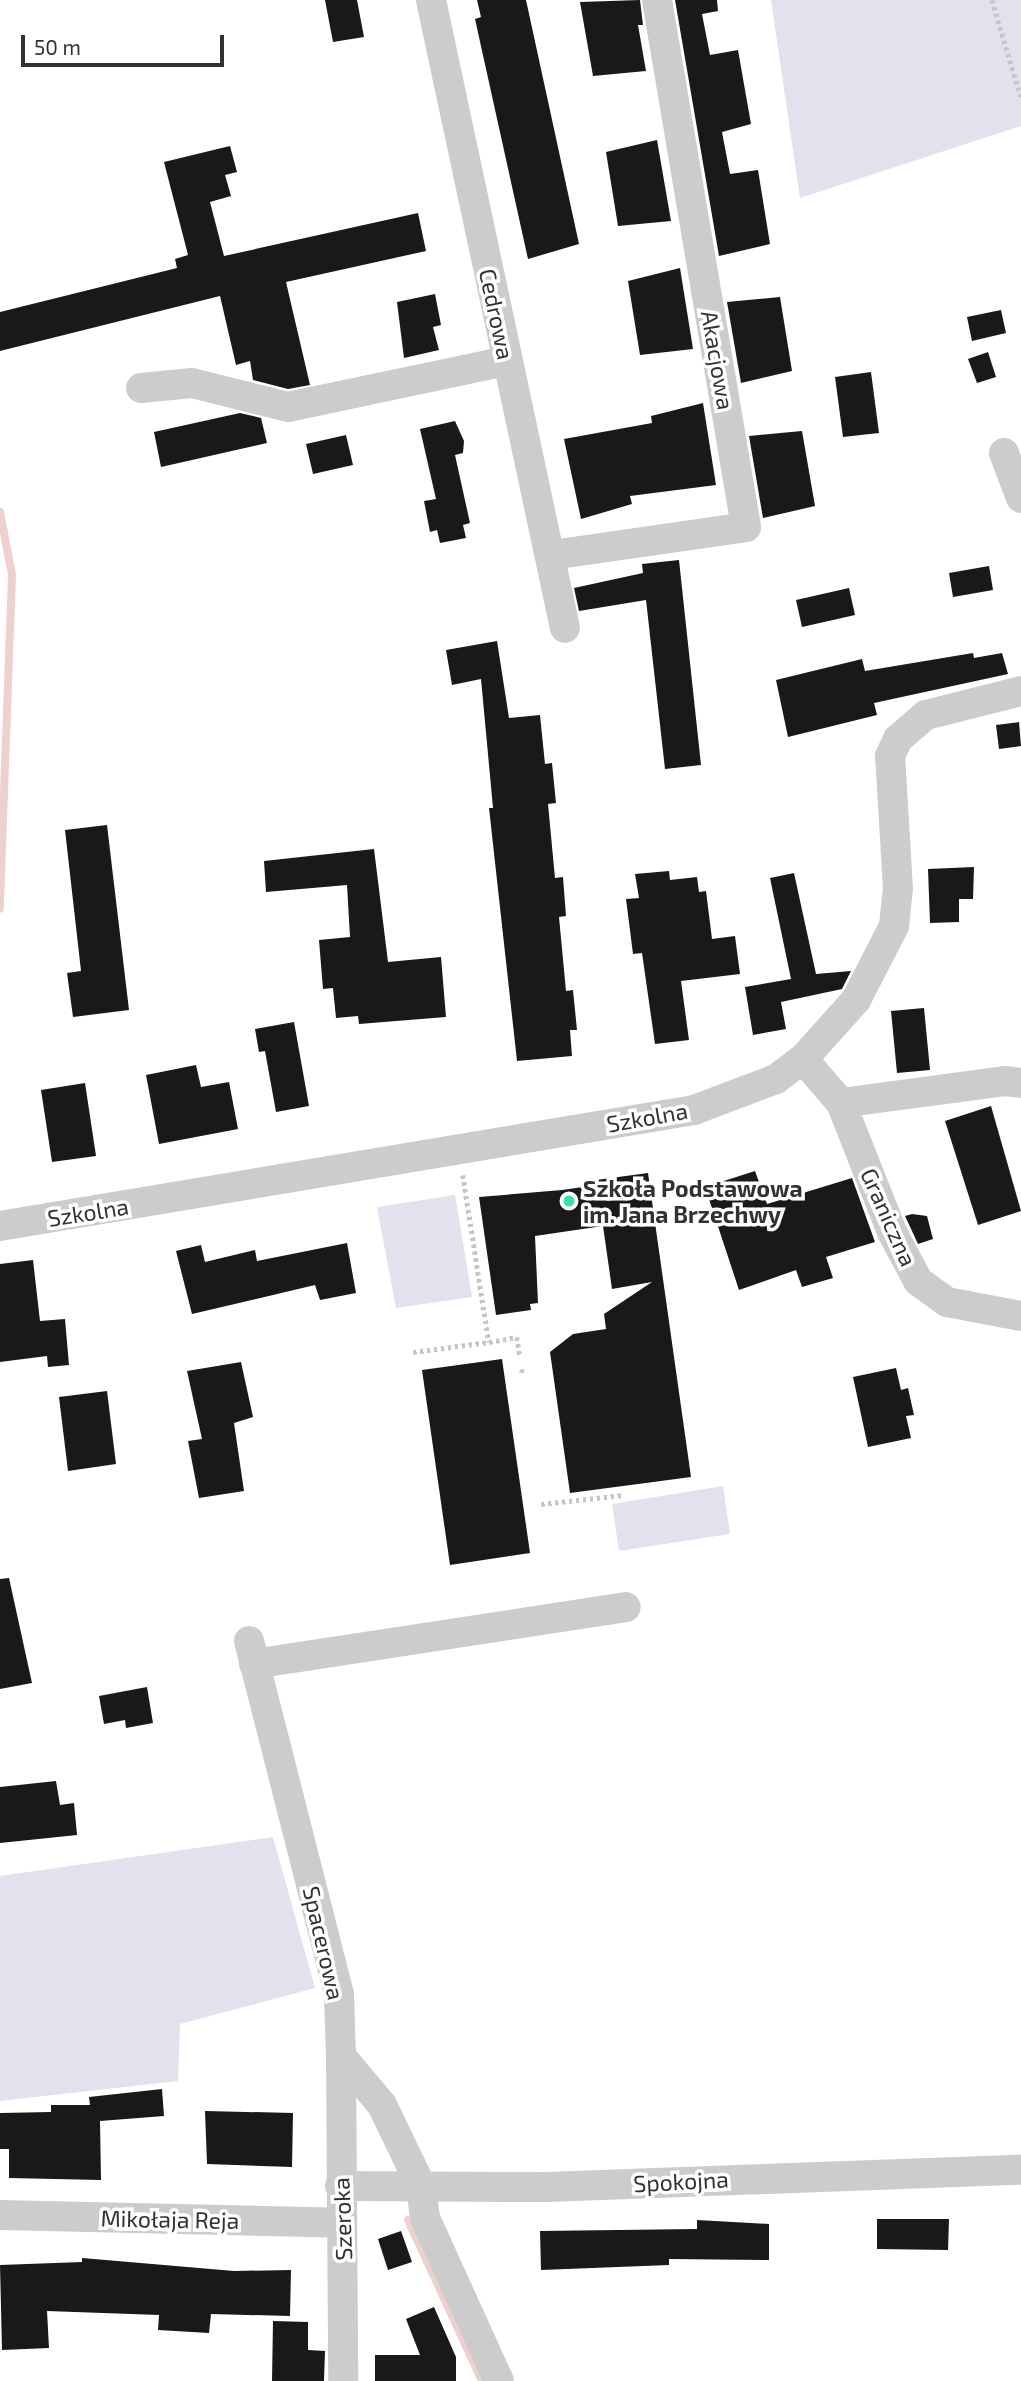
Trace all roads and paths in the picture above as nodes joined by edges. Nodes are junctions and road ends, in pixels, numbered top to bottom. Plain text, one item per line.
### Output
1 (431, 0) edge
2 (657, 0) edge
3 (992, 0) edge
4 (1018, 81) edge
5 (1021, 97) edge
6 (507, 361) junction
7 (141, 388) dead end
8 (1004, 453) dead end
9 (1021, 498) edge
10 (552, 555) junction
11 (565, 628) dead end
12 (1021, 691) edge
13 (803, 1059) junction
14 (1021, 1083) edge
15 (841, 1103) junction
16 (458, 1147) junction
17 (0, 1226) edge
18 (1021, 1317) edge
19 (489, 1342) junction
20 (414, 1352) dead end
21 (520, 1356) dead end
22 (624, 1495) dead end
23 (541, 1504) dead end
24 (626, 1607) dead end
25 (341, 2056) junction
26 (1021, 2170) edge
27 (340, 2186) junction
28 (422, 2186) junction
29 (0, 2215) edge
30 (341, 2223) junction
31 (343, 2381) edge
32 (499, 2381) edge

1 - 6 street, Cedrowa
2 - 10 street, Akacjowa
3 - 4 path
4 - 5 path
6 - 7 street
6 - 10 street, Cedrowa
8 - 9 street
10 - 11 street, Cedrowa
12 - 13 street, Szkolna
13 - 15 street, Graniczna
13 - 16 street, Szkolna
14 - 15 street
15 - 18 street, Graniczna
16 - 17 street, Szkolna
16 - 19 path
19 - 20 path
19 - 21 path
22 - 23 path
24 - 25 street, Spacerowa
25 - 27 street, Szeroka
25 - 28 street
26 - 28 street, Spokojna
27 - 28 street, Spokojna
27 - 30 street, Szeroka
28 - 32 street
29 - 30 street, Mikołaja Reja
30 - 31 street, Szeroka

